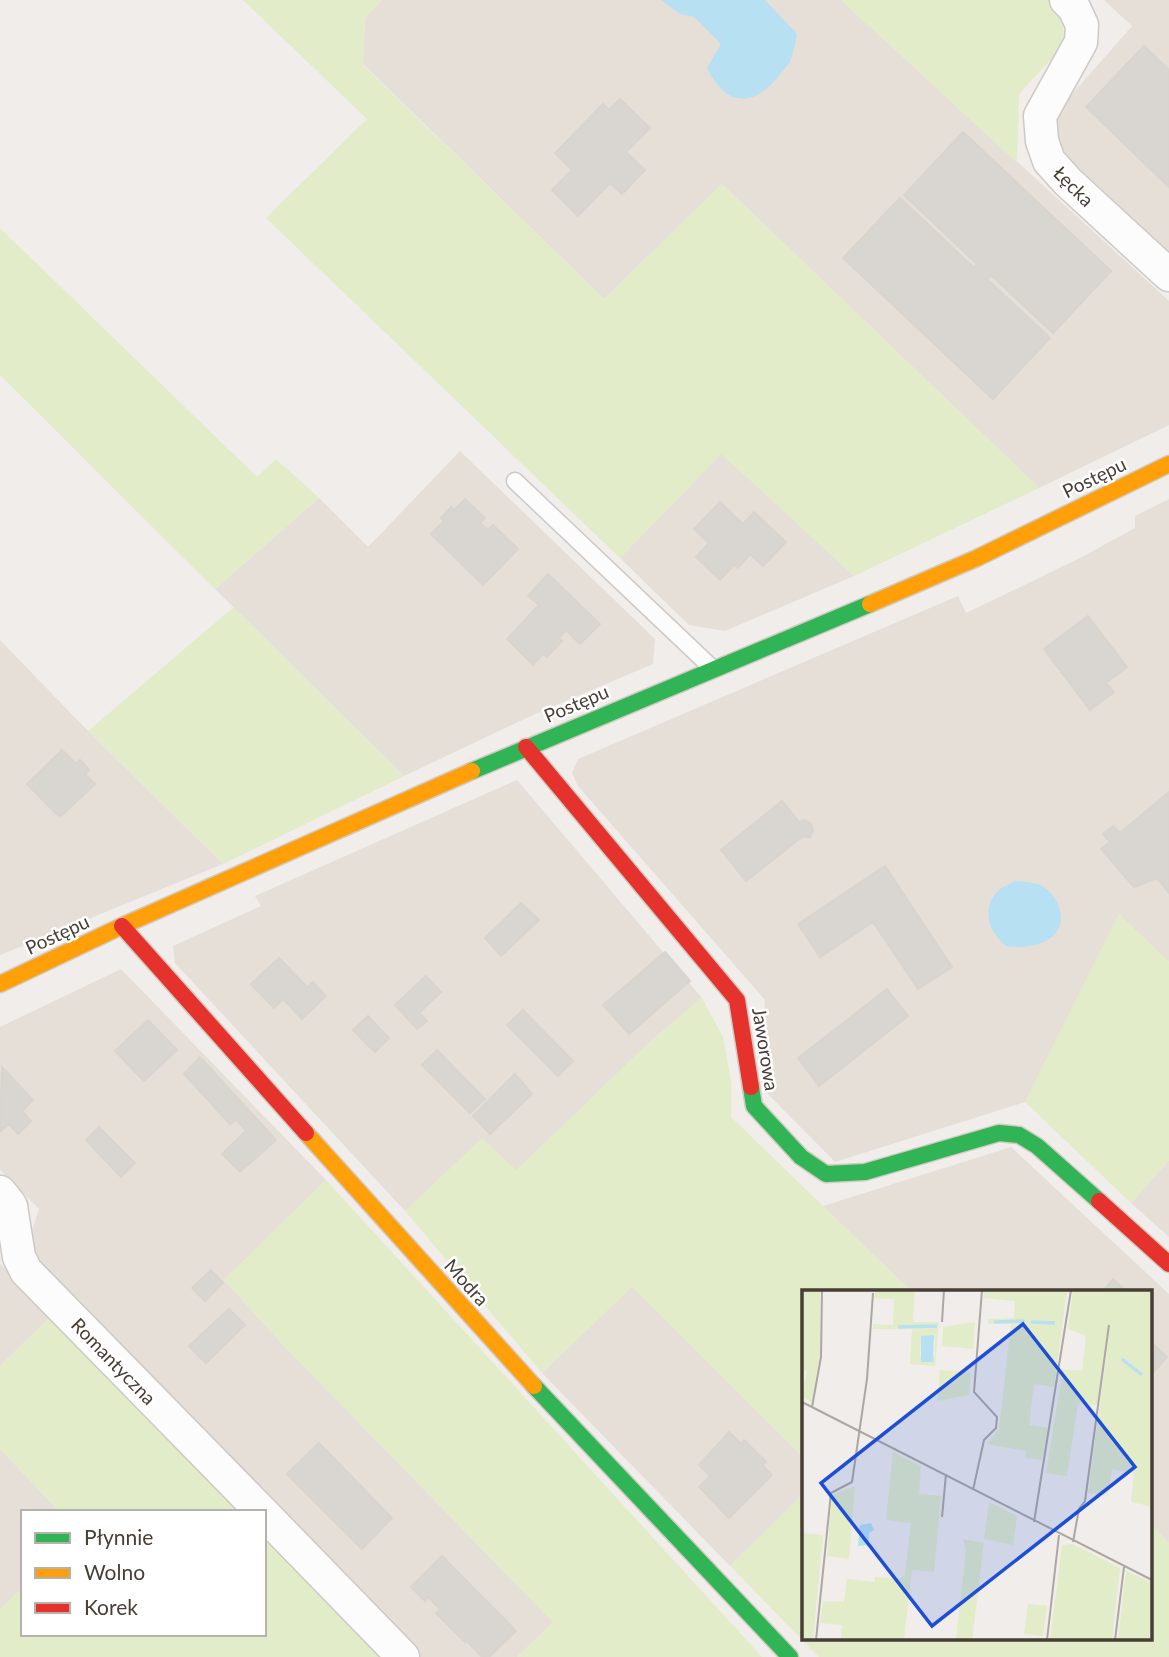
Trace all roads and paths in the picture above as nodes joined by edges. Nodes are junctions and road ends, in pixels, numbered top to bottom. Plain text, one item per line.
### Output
1 (1066, 0) edge
2 (1169, 275) edge
3 (1169, 464) edge
4 (515, 481) dead end
5 (713, 669) junction
6 (526, 747) junction
7 (122, 926) junction
8 (0, 984) edge
9 (0, 1192) edge
10 (1169, 1264) edge
11 (260, 1510) edge
12 (266, 1516) edge
13 (403, 1657) edge
14 (790, 1657) edge

1 - 2 street, Łęcka
3 - 5 street, Postępu
4 - 5 lane
5 - 6 street, Postępu
6 - 7 street, Postępu
6 - 10 street, Jaworowa
7 - 8 street, Postępu
7 - 14 street, Modra
9 - 11 street, Romantyczna
12 - 13 street, Romantyczna

